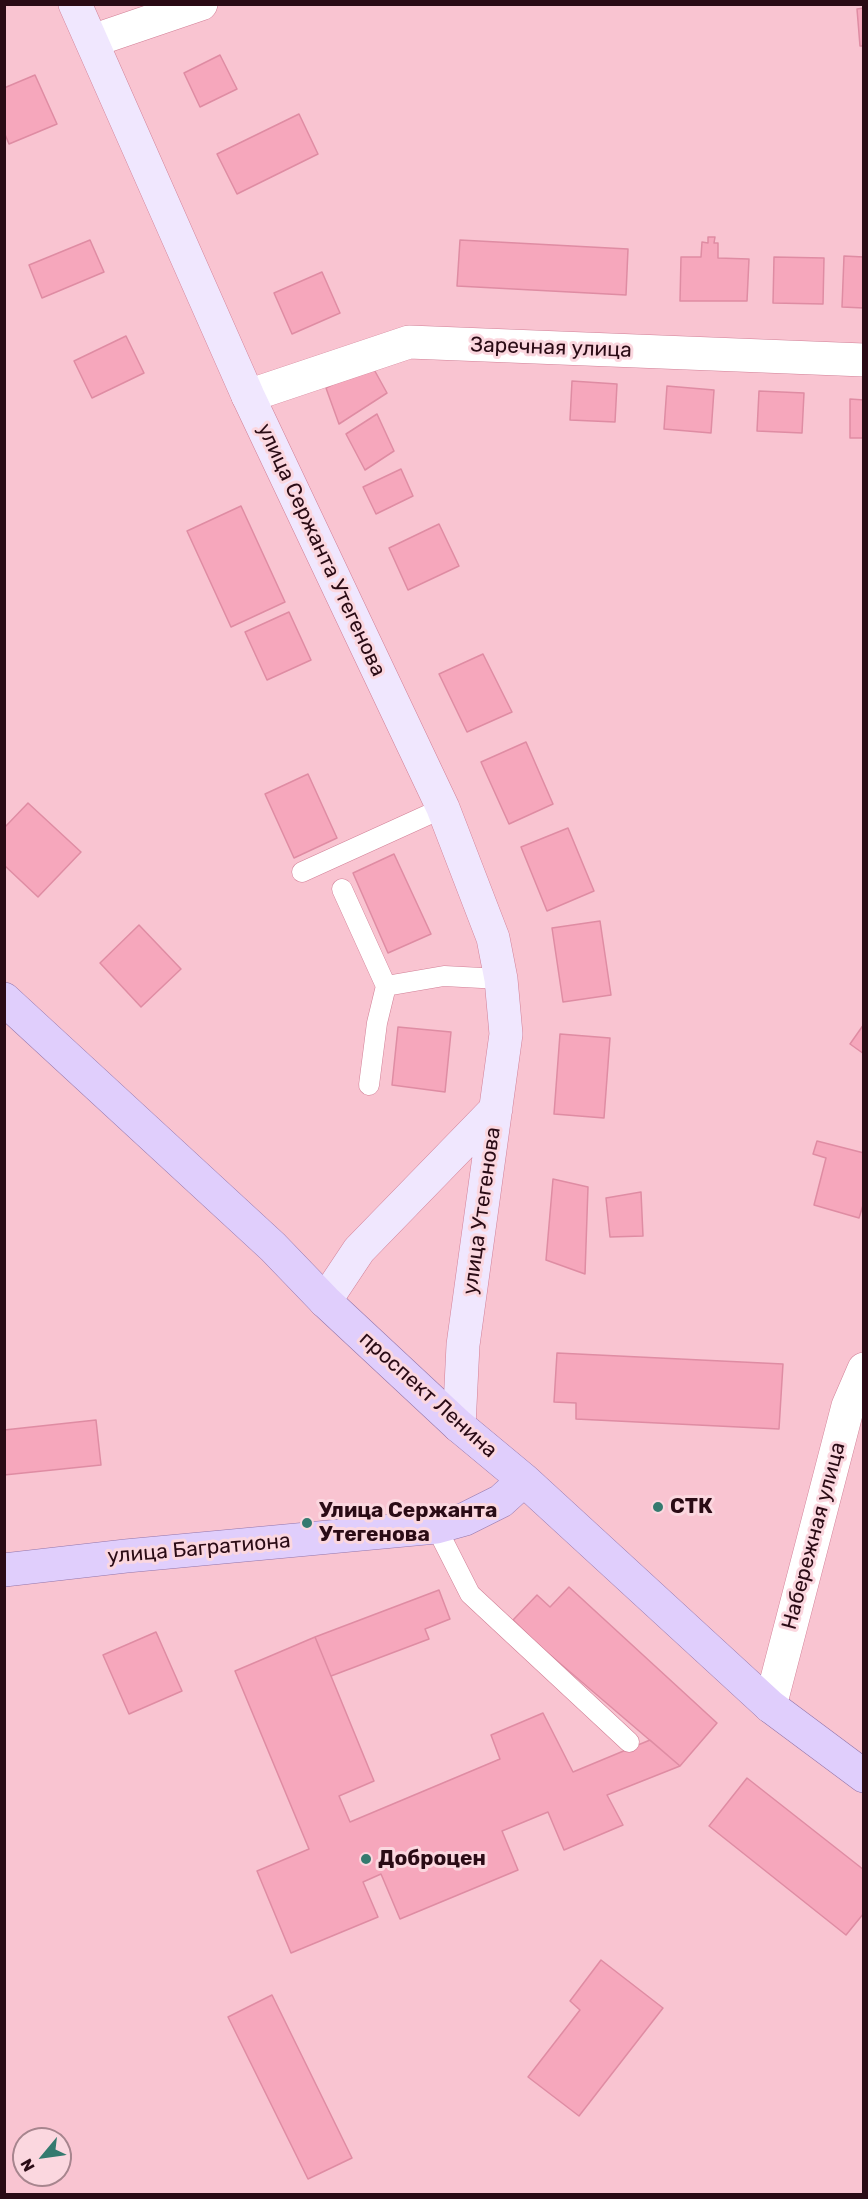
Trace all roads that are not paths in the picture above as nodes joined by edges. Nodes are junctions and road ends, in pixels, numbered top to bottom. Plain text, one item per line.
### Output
1 (75, 4) edge
2 (201, 4) edge
3 (92, 41) junction
4 (864, 360) edge
5 (248, 396) junction
6 (443, 808) junction
7 (302, 873) dead end
8 (342, 890) dead end
9 (501, 979) junction
10 (386, 986) junction
11 (4, 999) edge
12 (369, 1085) dead end
13 (496, 1109) junction
14 (325, 1301) junction
15 (864, 1369) edge
16 (459, 1426) junction
17 (524, 1480) junction
18 (436, 1527) junction
19 (4, 1570) edge
20 (770, 1706) junction
21 (629, 1743) dead end
22 (864, 1776) edge

1 - 3 main road, улица Сержанта Утегенова
2 - 3 street
3 - 5 main road, улица Сержанта Утегенова
4 - 5 street, Заречная улица
5 - 6 main road, улица Сержанта Утегенова
6 - 7 lane
6 - 9 main road, улица Сержанта Утегенова
8 - 10 lane
9 - 10 lane
9 - 13 main road, улица Сержанта Утегенова
10 - 12 lane
11 - 14 main road, проспект Ленина
13 - 14 main road, улица Утегенова
13 - 16 main road, улица Утегенова
14 - 16 main road, проспект Ленина
15 - 20 street, Набережная улица
16 - 17 main road, проспект Ленина
17 - 18 main road, улица Багратиона
17 - 20 main road, проспект Ленина
18 - 19 main road, улица Багратиона
18 - 21 lane
20 - 22 main road, проспект Ленина

